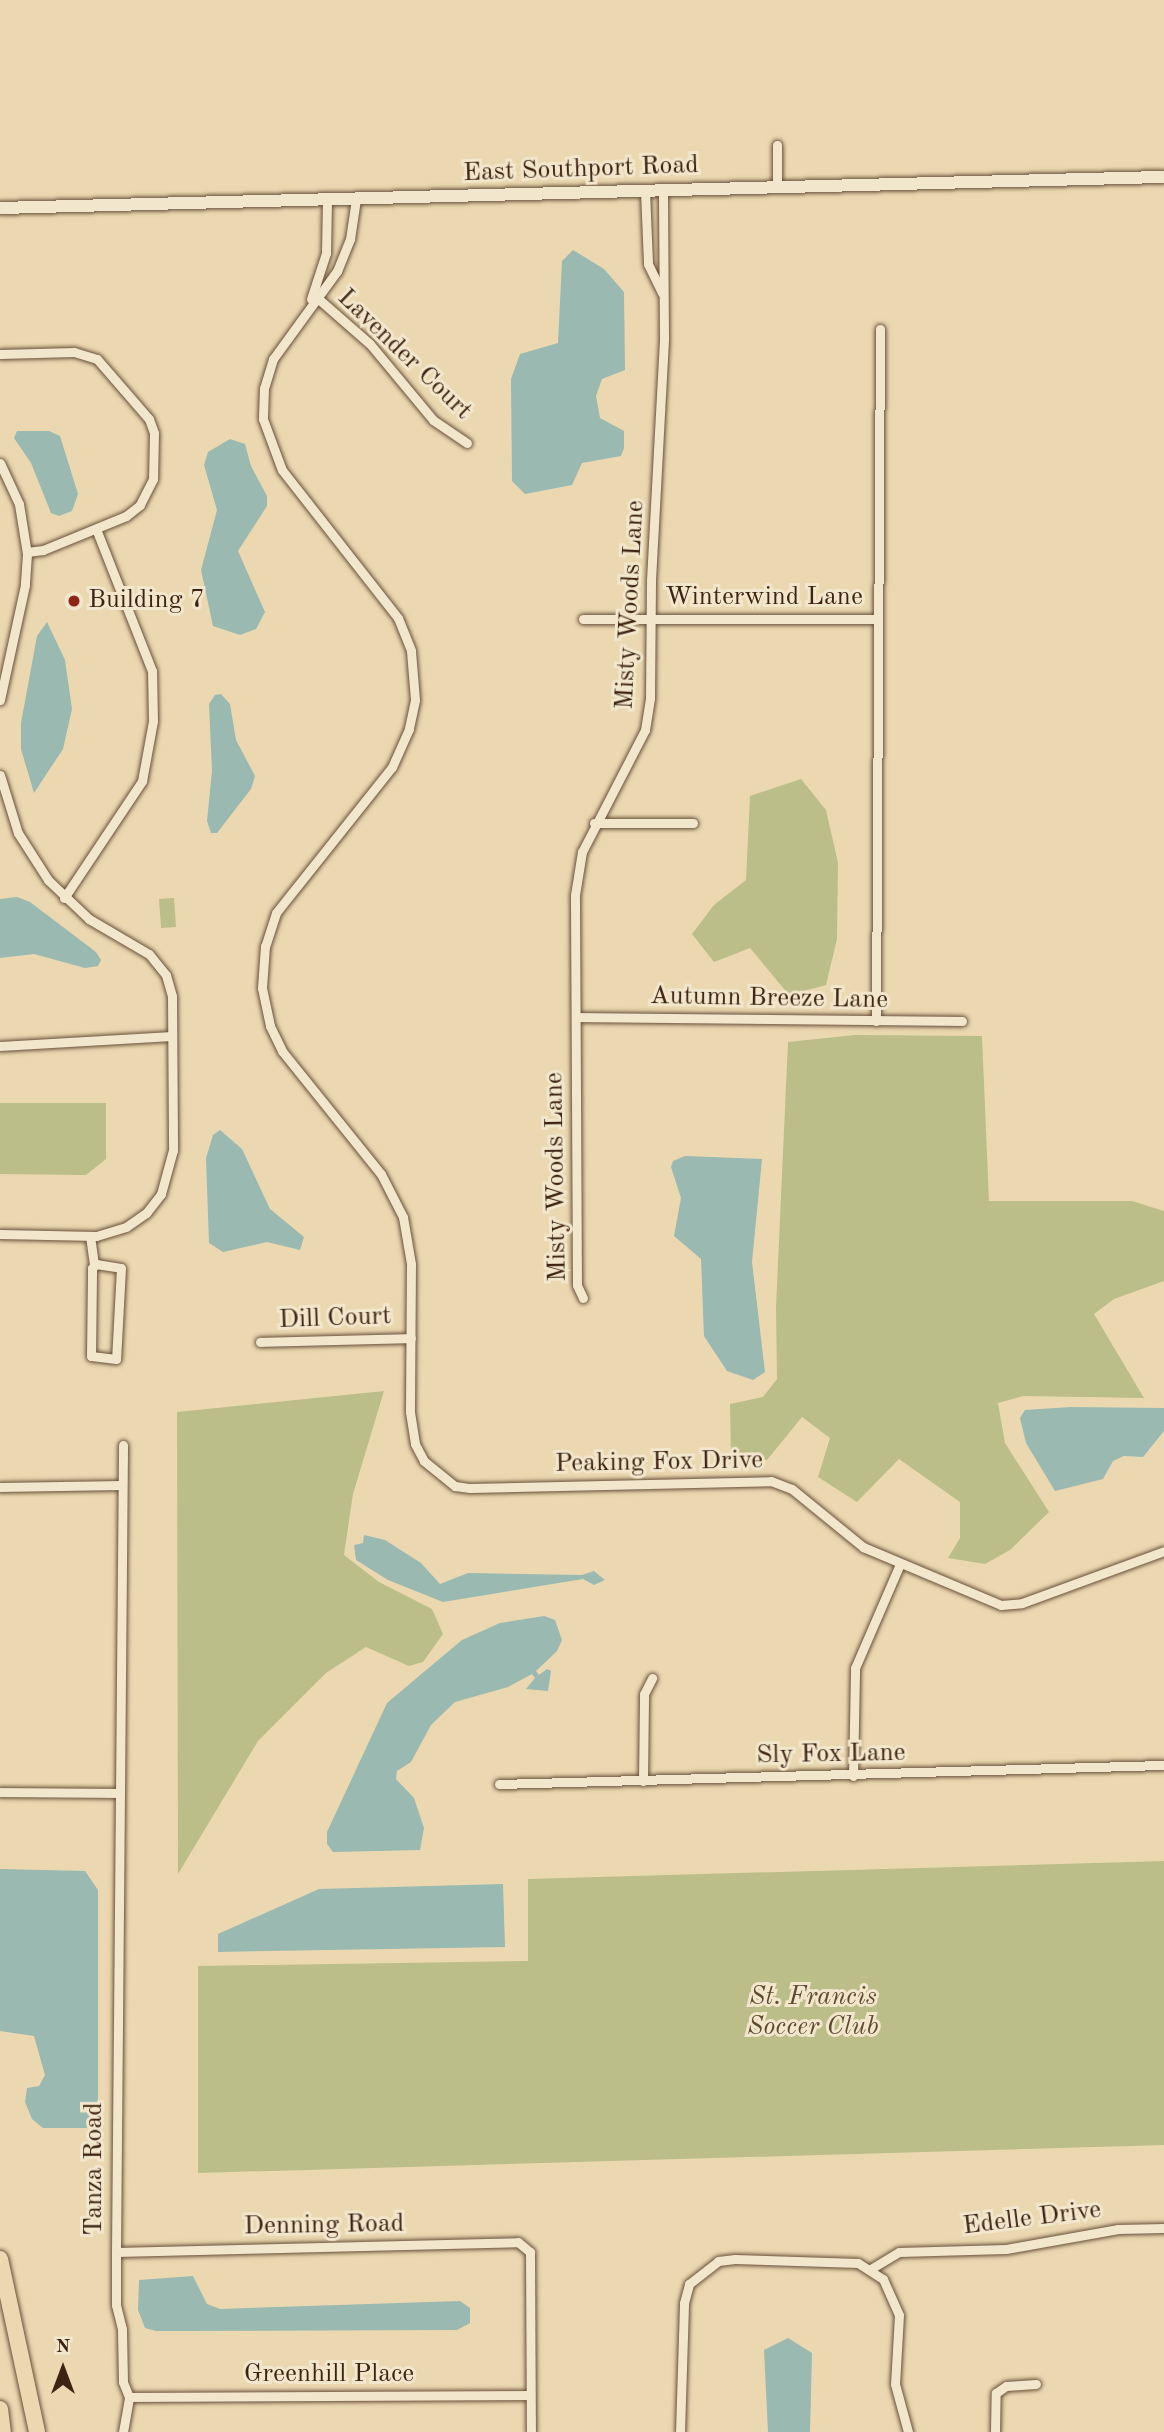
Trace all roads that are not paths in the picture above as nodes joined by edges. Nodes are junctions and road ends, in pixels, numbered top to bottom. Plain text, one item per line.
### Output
1 (777, 145) dead end
2 (1164, 177) edge
3 (777, 187) junction
4 (663, 190) junction
5 (645, 191) junction
6 (327, 199) junction
7 (356, 199) junction
8 (0, 208) edge
9 (316, 297) junction
10 (664, 298) junction
11 (880, 329) dead end
12 (0, 354) edge
13 (467, 443) dead end
14 (0, 463) edge
15 (96, 528) junction
16 (27, 552) junction
17 (583, 619) dead end
18 (651, 619) junction
19 (877, 620) junction
20 (0, 700) edge
21 (0, 775) edge
22 (4, 811) edge
23 (594, 823) junction
24 (693, 823) dead end
25 (64, 898) junction
26 (576, 1017) junction
27 (876, 1021) junction
28 (962, 1021) dead end
29 (173, 1036) junction
30 (0, 1046) edge
31 (0, 1234) edge
32 (90, 1236) junction
33 (94, 1265) junction
34 (583, 1298) dead end
35 (411, 1338) junction
36 (260, 1342) dead end
37 (123, 1445) dead end
38 (122, 1485) junction
39 (0, 1487) edge
40 (1164, 1551) edge
41 (900, 1564) junction
42 (652, 1678) dead end
43 (1164, 1765) edge
44 (853, 1776) junction
45 (643, 1781) junction
46 (499, 1784) dead end
47 (0, 1792) edge
48 (119, 1793) junction
49 (1164, 2228) edge
50 (116, 2252) junction
51 (0, 2259) edge
52 (869, 2270) junction
53 (1036, 2384) dead end
54 (530, 2395) junction
55 (129, 2397) junction
56 (0, 2409) edge
57 (4, 2432) edge
58 (37, 2432) edge
59 (123, 2432) edge
60 (531, 2432) edge
61 (680, 2432) edge
62 (908, 2432) edge
63 (995, 2432) edge

1 - 3 street
2 - 3 main road, East Southport Road
3 - 4 main road, East Southport Road
4 - 5 main road, East Southport Road
4 - 10 street, Misty Woods Lane
5 - 7 main road, East Southport Road
5 - 10 street
6 - 7 main road, East Southport Road
6 - 8 main road, East Southport Road
6 - 9 street
7 - 9 street
9 - 13 street, Lavender Court
9 - 35 street, Peaking Fox Drive
10 - 18 street, Misty Woods Lane
11 - 19 street
12 - 15 street
14 - 16 street
15 - 16 street
15 - 25 street
16 - 20 street
17 - 18 street, Winterwind Lane
18 - 19 street, Winterwind Lane
18 - 23 street, Misty Woods Lane
19 - 27 street
21 - 22 street
22 - 25 street
23 - 24 street
23 - 26 street, Misty Woods Lane
25 - 29 street
26 - 27 street, Autumn Breeze Lane
26 - 34 street, Misty Woods Lane
27 - 28 street, Autumn Breeze Lane
29 - 30 street
29 - 32 street
31 - 32 street
32 - 33 street
33 - 33 street
35 - 36 street, Dill Court
35 - 41 street, Peaking Fox Drive
37 - 38 street, Tanza Road
38 - 39 street
38 - 48 street, Tanza Road
40 - 41 street, Peaking Fox Drive
41 - 44 street
42 - 45 street
43 - 44 street, Sly Fox Lane
44 - 45 street, Sly Fox Lane
45 - 46 street, Sly Fox Lane
47 - 48 street
48 - 50 street, Tanza Road
49 - 52 street, Edelle Drive
50 - 54 street, Denning Road
50 - 55 street, Tanza Road
51 - 58 highway
52 - 61 street
52 - 62 street
53 - 63 street
54 - 55 street, Greenhill Place
54 - 60 street
55 - 59 street, Tanza Road
56 - 57 highway

